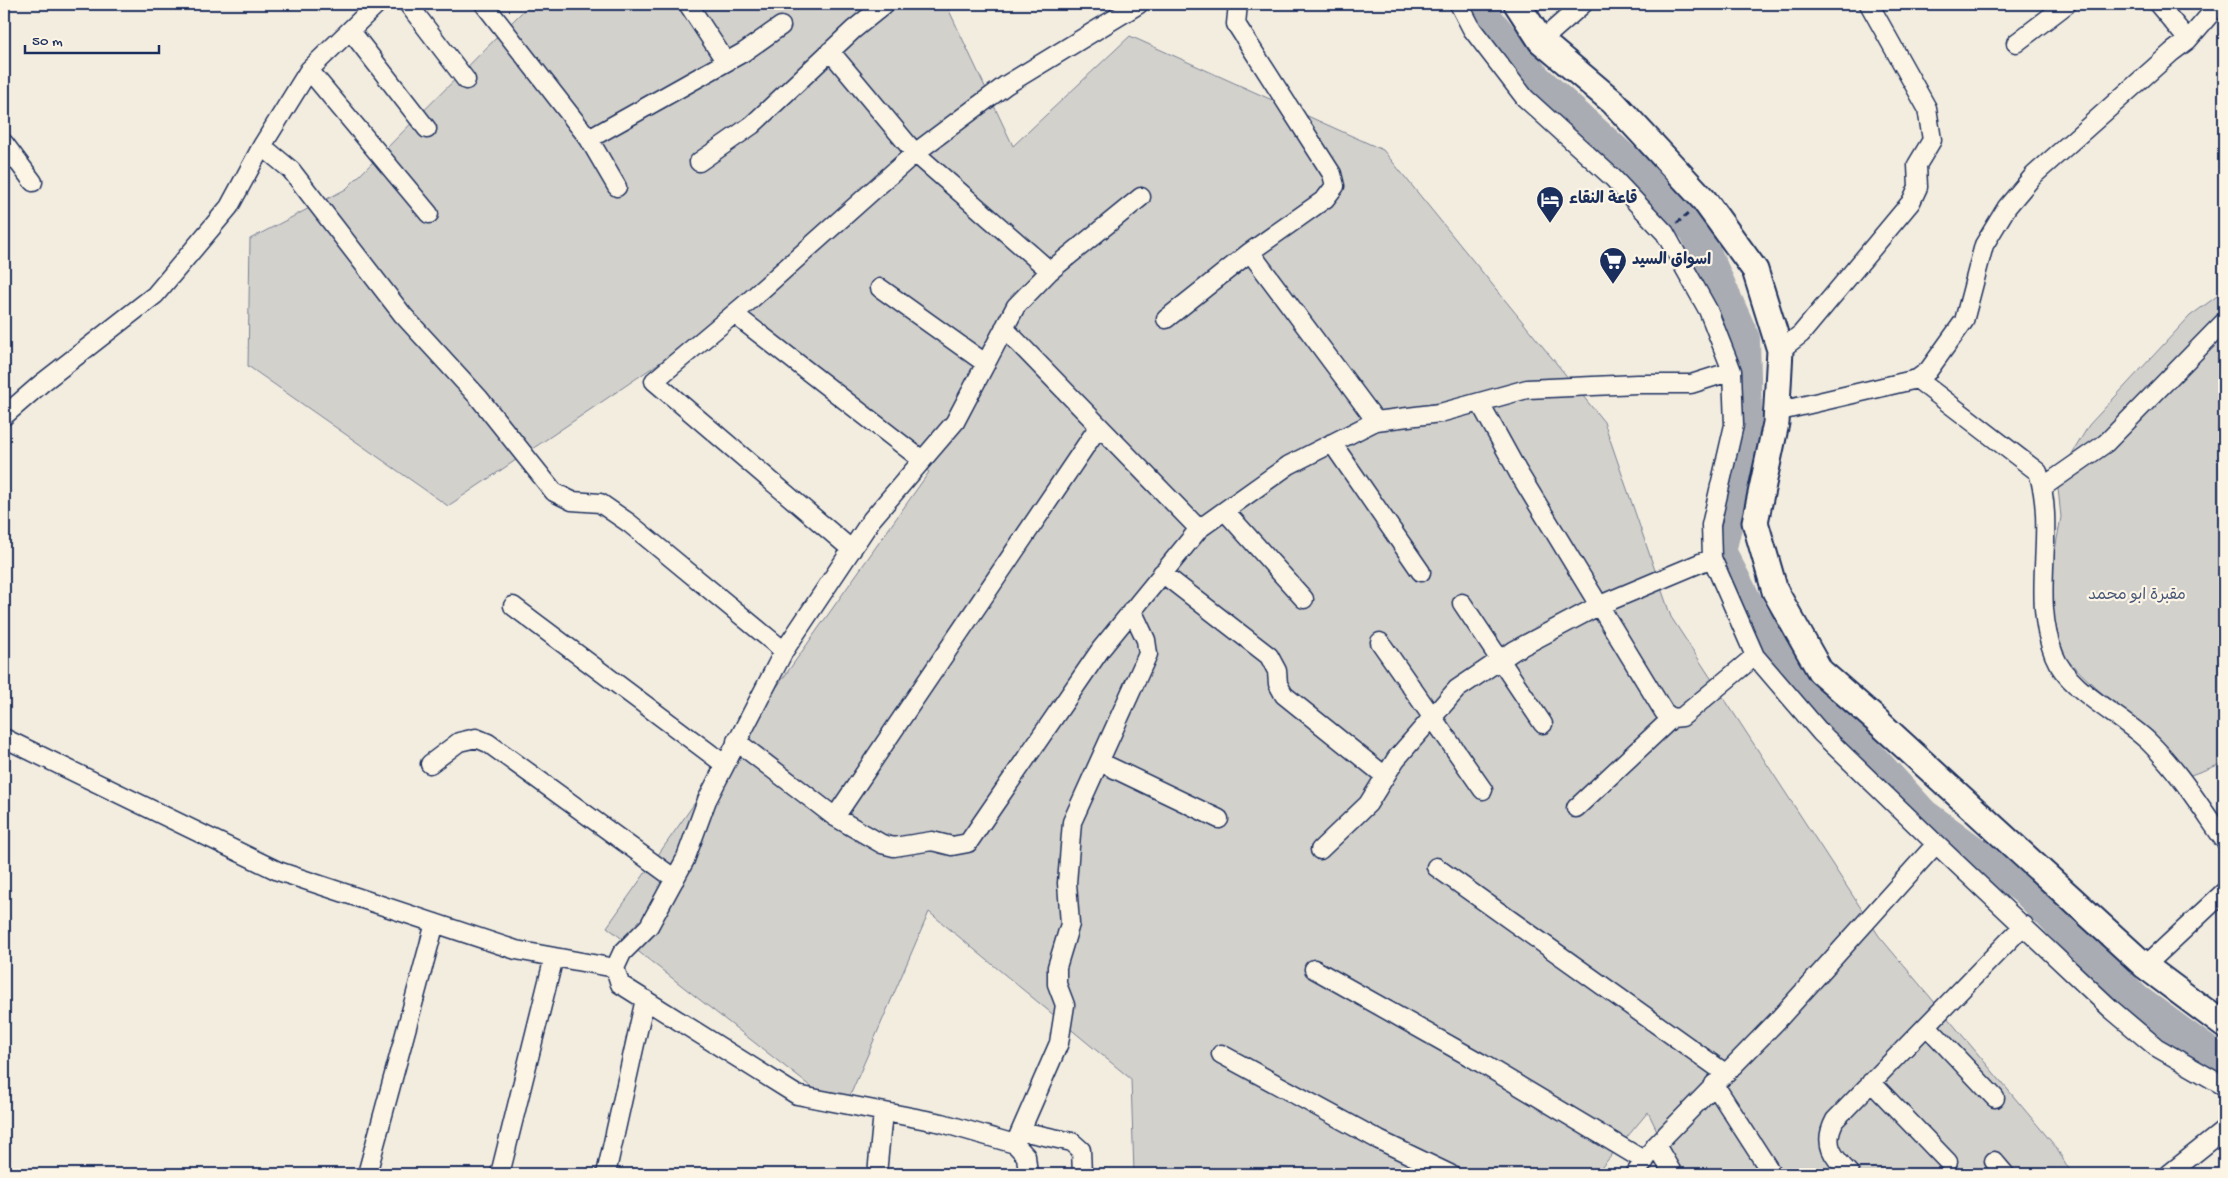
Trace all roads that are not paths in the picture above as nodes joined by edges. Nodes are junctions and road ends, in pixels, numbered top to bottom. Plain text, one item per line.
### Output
1 (377, 4) edge
2 (408, 4) edge
3 (484, 4) edge
4 (688, 4) edge
5 (885, 4) edge
6 (1139, 4) edge
7 (1238, 4) edge
8 (1459, 4) edge
9 (1517, 4) edge
10 (1583, 4) edge
11 (1869, 4) edge
12 (2066, 4) edge
13 (2158, 4) edge
14 (2219, 4) edge
15 (781, 26) dead end
16 (350, 30) junction
17 (2188, 40) junction
18 (1541, 41) junction
19 (2016, 43) dead end
20 (830, 51) junction
21 (726, 62) junction
22 (309, 70) junction
23 (466, 80) dead end
24 (427, 128) dead end
25 (589, 139) junction
26 (4, 143) edge
27 (262, 146) junction
28 (915, 153) junction
29 (699, 162) dead end
30 (33, 182) dead end
31 (616, 187) dead end
32 (1141, 197) dead end
33 (428, 214) dead end
34 (1250, 252) junction
35 (1050, 271) junction
36 (880, 288) dead end
37 (734, 314) junction
38 (1166, 319) dead end
39 (2224, 322) edge
40 (1004, 328) junction
41 (1780, 350) junction
42 (985, 363) junction
43 (1732, 371) junction
44 (1917, 379) junction
45 (1480, 403) junction
46 (1776, 412) junction
47 (4, 416) edge
48 (1376, 420) junction
49 (1099, 426) junction
50 (1332, 443) junction
51 (922, 460) junction
52 (2043, 487) junction
53 (1225, 511) junction
54 (1199, 529) junction
55 (852, 550) junction
56 (1712, 558) junction
57 (1421, 572) dead end
58 (1162, 573) junction
59 (1304, 599) dead end
60 (1462, 603) dead end
61 (1600, 605) junction
62 (513, 606) dead end
63 (1132, 610) junction
64 (1380, 642) dead end
65 (784, 651) junction
66 (1755, 656) junction
67 (1501, 660) junction
68 (1433, 717) junction
69 (1672, 718) junction
70 (1543, 724) dead end
71 (4, 738) edge
72 (736, 741) junction
73 (1100, 762) junction
74 (430, 764) dead end
75 (724, 764) junction
76 (1385, 776) junction
77 (1483, 790) dead end
78 (1576, 808) dead end
79 (835, 817) junction
80 (1219, 819) dead end
81 (2224, 840) edge
82 (1936, 844) junction
83 (1320, 850) dead end
84 (1436, 867) dead end
85 (675, 879) junction
86 (2224, 892) edge
87 (435, 923) junction
88 (2024, 925) junction
89 (554, 957) junction
90 (2145, 966) junction
91 (614, 968) junction
92 (1314, 970) dead end
93 (645, 999) junction
94 (2224, 1025) edge
95 (1927, 1026) junction
96 (1221, 1054) dead end
97 (1720, 1079) junction
98 (1870, 1082) junction
99 (2224, 1086) edge
100 (1995, 1098) dead end
101 (882, 1112) junction
102 (2224, 1130) edge
103 (1018, 1137) junction
104 (1656, 1146) junction
105 (1948, 1162) dead end
106 (1640, 1168) edge
107 (367, 1174) edge
108 (500, 1174) edge
109 (606, 1174) edge
110 (877, 1174) edge
111 (1028, 1174) edge
112 (1082, 1174) edge
113 (1450, 1174) edge
114 (1673, 1174) edge
115 (1772, 1174) edge
116 (1850, 1174) edge
117 (2169, 1174) edge

1 - 16 street
2 - 23 street
3 - 25 street
4 - 21 street
5 - 20 street
6 - 28 street
7 - 34 street
8 - 43 street
9 - 18 street
10 - 18 street
11 - 41 street
12 - 19 street
13 - 17 street
14 - 17 street
15 - 21 street
16 - 22 street
16 - 24 street
17 - 44 street
18 - 41 street
20 - 28 street
20 - 29 street
21 - 25 street
22 - 27 street
22 - 33 street
25 - 31 street
26 - 30 street
27 - 47 street
27 - 65 street
28 - 35 street
28 - 37 street
32 - 35 street
34 - 38 street
34 - 48 street
35 - 40 street
36 - 42 street
37 - 51 street
37 - 55 street
39 - 52 street
40 - 42 street
40 - 49 street
41 - 46 street
42 - 51 street
43 - 45 street
43 - 56 street
44 - 46 street
44 - 52 street
45 - 48 street
45 - 61 street
46 - 90 street
48 - 50 street
49 - 54 street
49 - 79 street
50 - 53 street
50 - 57 street
51 - 55 street
52 - 81 street
53 - 54 street
53 - 59 street
54 - 58 street
55 - 65 street
56 - 61 street
56 - 66 street
58 - 63 street
58 - 76 street
60 - 67 street
61 - 67 street
61 - 69 street
62 - 75 street
63 - 73 street
63 - 79 street
64 - 68 street
65 - 72 street
66 - 69 street
66 - 82 street
67 - 68 street
67 - 70 street
68 - 76 street
68 - 77 street
69 - 78 street
71 - 87 street
72 - 75 street
72 - 79 street
73 - 80 street
73 - 103 street
74 - 85 street
75 - 85 street
76 - 83 street
82 - 88 street
82 - 97 street
84 - 97 street
85 - 91 street
86 - 90 street
87 - 89 street
87 - 107 street
88 - 95 street
88 - 99 street
89 - 91 street
89 - 108 street
90 - 94 street
91 - 93 street
92 - 106 street
93 - 101 street
93 - 109 street
95 - 98 street
95 - 100 street
96 - 113 street
97 - 104 street
97 - 115 street
98 - 105 street
98 - 116 street
101 - 103 street
101 - 110 street
102 - 117 street
103 - 111 street
103 - 112 street
104 - 106 street
104 - 114 street

